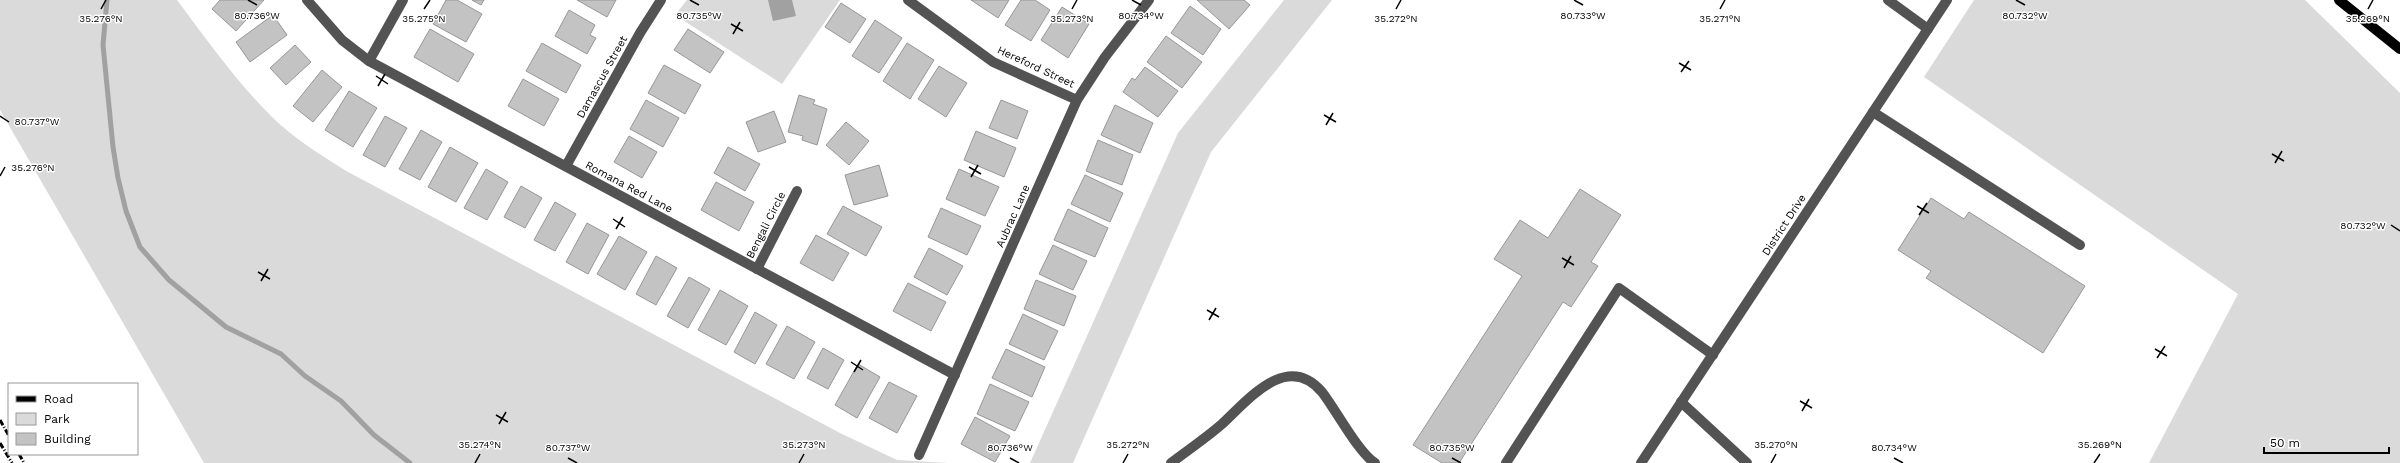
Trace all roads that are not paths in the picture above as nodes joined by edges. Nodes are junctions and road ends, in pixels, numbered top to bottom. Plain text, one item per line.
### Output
1 (308, 0) edge
2 (403, 0) edge
3 (661, 0) edge
4 (908, 0) edge
5 (1149, 0) edge
6 (1888, 0) edge
7 (1947, 0) edge
8 (2339, 0) edge
9 (1928, 29) junction
10 (2400, 49) edge
11 (369, 61) junction
12 (1077, 100) junction
13 (1873, 112) junction
14 (566, 166) junction
15 (797, 191) dead end
16 (2080, 245) dead end
17 (757, 269) junction
18 (1713, 355) junction
19 (955, 375) junction
20 (1681, 402) junction
21 (920, 455) dead end
22 (1171, 463) edge
23 (1375, 463) edge
24 (1506, 463) edge
25 (1641, 463) edge
26 (1747, 463) edge

1 - 11 street, Romana Red Lane
2 - 11 street
3 - 14 street, Damascus Street
4 - 12 street, Hereford Street
5 - 12 street, Aubrac Lane
6 - 9 street
7 - 9 street, District Drive
8 - 10 main road
9 - 13 street, District Drive
11 - 14 street, Romana Red Lane
12 - 19 street, Aubrac Lane
13 - 16 street
13 - 18 street, District Drive
14 - 17 street, Romana Red Lane
15 - 17 street, Bengali Circle
17 - 19 street, Romana Red Lane
18 - 20 street, District Drive
18 - 24 street
19 - 21 street, Aubrac Lane
20 - 25 street, District Drive
20 - 26 street
22 - 23 street

